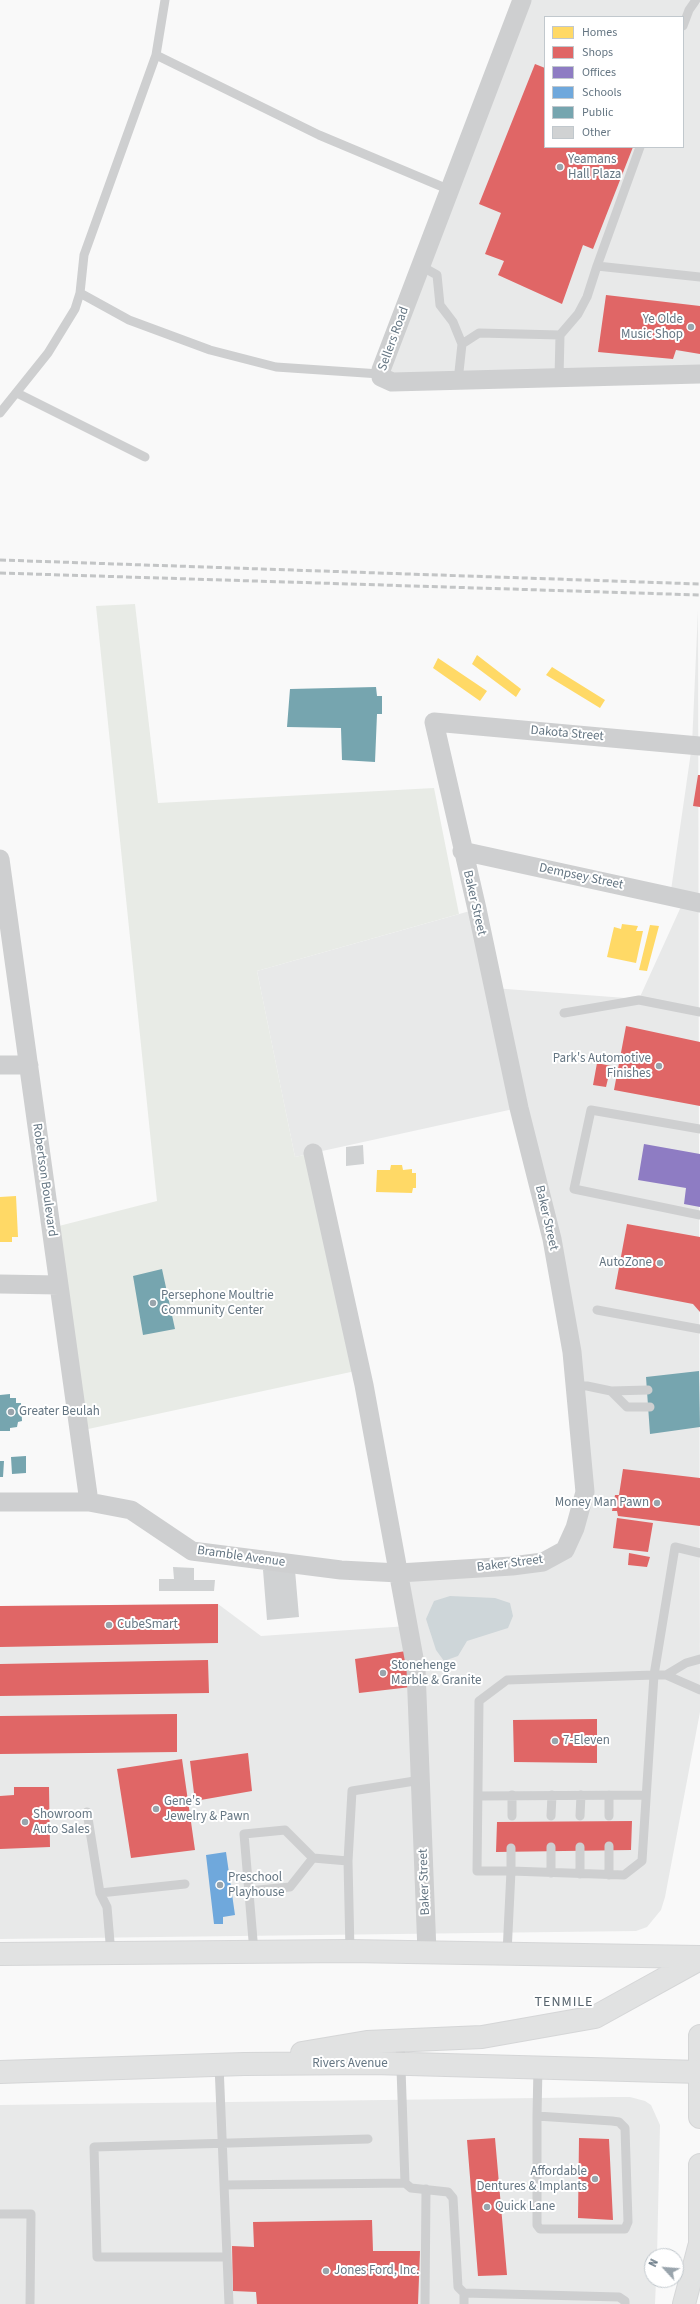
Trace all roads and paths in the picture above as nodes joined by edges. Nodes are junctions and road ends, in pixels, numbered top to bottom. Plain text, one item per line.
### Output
1 (165, 0) edge
2 (522, 0) edge
3 (696, 0) edge
4 (684, 23) edge
5 (156, 55) junction
6 (640, 148) edge
7 (450, 190) junction
8 (421, 266) junction
9 (597, 266) junction
10 (700, 277) edge
11 (80, 293) junction
12 (560, 334) junction
13 (462, 344) junction
14 (380, 374) junction
15 (700, 374) edge
16 (558, 378) junction
17 (458, 381) junction
18 (17, 393) junction
19 (0, 413) edge
20 (145, 457) dead end
21 (434, 722) joint
22 (700, 746) edge
23 (462, 852) junction
24 (0, 859) edge
25 (700, 903) edge
26 (700, 1012) edge
27 (564, 1013) dead end
28 (29, 1065) junction
29 (0, 1066) edge
30 (700, 1129) edge
31 (313, 1153) dead end
32 (700, 1215) edge
33 (0, 1284) edge
34 (59, 1285) junction
35 (597, 1310) dead end
36 (700, 1329) edge
37 (576, 1386) junction
38 (648, 1390) dead end
39 (612, 1391) junction
40 (650, 1407) dead end
41 (0, 1502) edge
42 (89, 1502) junction
43 (700, 1553) edge
44 (399, 1573) junction
45 (700, 1659) edge
46 (654, 1675) junction
47 (666, 1675) junction
48 (700, 1690) edge
49 (421, 1780) junction
50 (512, 1795) junction
51 (580, 1795) junction
52 (609, 1795) junction
53 (646, 1795) junction
54 (478, 1796) junction
55 (552, 1796) junction
56 (87, 1812) dead end
57 (512, 1816) dead end
58 (551, 1816) dead end
59 (580, 1816) dead end
60 (609, 1816) dead end
61 (609, 1846) dead end
62 (551, 1847) dead end
63 (580, 1847) dead end
64 (511, 1848) dead end
65 (313, 1858) junction
66 (348, 1861) junction
67 (511, 1871) junction
68 (550, 1872) junction
69 (580, 1874) junction
70 (609, 1875) junction
71 (185, 1884) dead end
72 (248, 1891) junction
73 (100, 1893) junction
74 (350, 1951) junction
75 (427, 1952) junction
76 (254, 1953) junction
77 (507, 1953) junction
78 (0, 1954) edge
79 (111, 1954) junction
80 (700, 1958) edge
81 (700, 2036) edge
82 (400, 2040) junction
83 (244, 2064) junction
84 (400, 2064) junction
85 (219, 2065) junction
86 (538, 2067) junction
87 (0, 2072) edge
88 (700, 2072) edge
89 (538, 2116) junction
90 (700, 2117) edge
91 (368, 2139) dead end
92 (222, 2144) junction
93 (700, 2164) edge
94 (405, 2183) junction
95 (224, 2185) junction
96 (426, 2189) junction
97 (0, 2214) edge
98 (700, 2248) edge
99 (227, 2257) junction
100 (464, 2293) junction
101 (30, 2304) edge
102 (229, 2304) edge
103 (425, 2304) edge
104 (464, 2304) edge
105 (625, 2304) edge
106 (684, 2304) edge

1 - 5 lane
2 - 7 street, Sellers Road
3 - 4 lane
5 - 7 lane
5 - 11 lane
6 - 9 lane
7 - 8 street, Sellers Road
8 - 13 lane
8 - 14 street, Sellers Road
9 - 10 lane
9 - 12 lane
11 - 14 lane
11 - 18 lane
12 - 13 lane
12 - 16 lane
13 - 17 lane
14 - 17 street, Sellers Road
15 - 16 street, Sellers Road
16 - 17 street, Sellers Road
18 - 19 lane
18 - 20 lane
21 - 22 street, Dakota Street
21 - 23 street, Baker Street
23 - 25 street, Dempsey Street
23 - 37 street, Baker Street
24 - 28 street, Robertson Boulevard
26 - 27 lane
28 - 29 street
28 - 34 street, Robertson Boulevard
30 - 32 lane
31 - 44 street, Baker Street
33 - 34 street
34 - 42 street, Robertson Boulevard
35 - 36 lane
37 - 39 lane
37 - 44 street, Baker Street
38 - 39 lane
39 - 40 lane
41 - 42 street, Bramble Avenue
42 - 44 street, Bramble Avenue
43 - 46 lane
44 - 49 street, Baker Street
45 - 47 lane
46 - 47 lane
46 - 53 lane
46 - 54 lane
47 - 48 lane
49 - 66 lane
49 - 75 street, Baker Street
50 - 54 lane
50 - 55 lane
50 - 57 lane
51 - 52 lane
51 - 55 lane
51 - 59 lane
52 - 53 lane
52 - 60 lane
53 - 70 lane
54 - 67 lane
55 - 58 lane
56 - 73 lane
61 - 70 lane
62 - 68 lane
63 - 69 lane
64 - 67 lane
65 - 66 lane
65 - 72 lane
65 - 72 lane
66 - 74 lane
67 - 68 lane
67 - 77 lane
68 - 69 lane
69 - 70 lane
71 - 73 lane
72 - 76 lane
73 - 79 lane
74 - 75 main road
74 - 76 main road
75 - 77 main road
76 - 79 main road
77 - 80 main road
78 - 79 main road
80 - 82 main road
81 - 88 main road
82 - 83 main road
82 - 84 lane
83 - 84 main road, Rivers Avenue
83 - 85 main road, Rivers Avenue
84 - 86 main road, Rivers Avenue
84 - 94 lane
85 - 87 main road, Rivers Avenue
85 - 92 lane
86 - 88 main road, Rivers Avenue
86 - 89 lane
88 - 90 main road
89 - 89 lane
91 - 92 lane
92 - 95 lane
92 - 99 lane
93 - 98 main road
94 - 95 lane
94 - 96 lane
95 - 99 lane
96 - 100 lane
96 - 103 lane
97 - 101 lane
98 - 106 main road
99 - 102 lane
100 - 104 lane
100 - 105 lane

